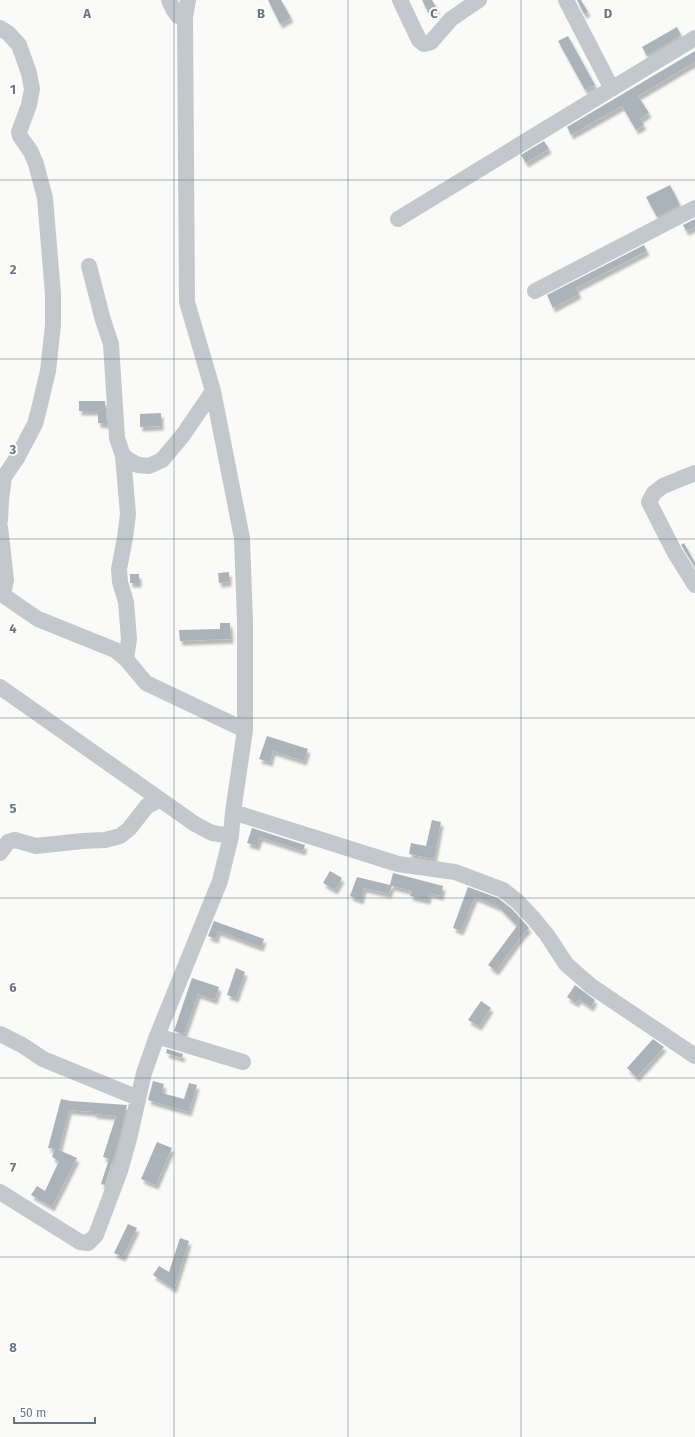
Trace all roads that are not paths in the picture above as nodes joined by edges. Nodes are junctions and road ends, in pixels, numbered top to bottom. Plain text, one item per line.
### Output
1 (170, 0) edge
2 (188, 0) edge
3 (400, 0) edge
4 (479, 0) edge
5 (566, 0) edge
6 (186, 17) junction
7 (0, 28) edge
8 (695, 38) edge
9 (612, 89) junction
10 (695, 208) edge
11 (398, 219) dead end
12 (90, 266) dead end
13 (535, 291) dead end
14 (213, 391) junction
15 (124, 456) junction
16 (695, 472) edge
17 (0, 520) edge
18 (0, 527) edge
19 (695, 585) edge
20 (1, 594) edge
21 (126, 659) junction
22 (0, 687) edge
23 (245, 730) junction
24 (159, 800) junction
25 (233, 812) junction
26 (231, 836) junction
27 (0, 853) edge
28 (0, 1034) edge
29 (157, 1036) junction
30 (695, 1056) edge
31 (242, 1062) dead end
32 (138, 1098) junction
33 (0, 1192) edge

1 - 6 street
2 - 6 street
3 - 4 street
5 - 9 street
6 - 14 street
7 - 17 street
8 - 9 street
9 - 11 street
10 - 13 street
12 - 15 street
14 - 15 street
14 - 23 street
15 - 21 street
16 - 19 street
18 - 20 street
20 - 21 street
21 - 23 street
22 - 24 street
23 - 25 street
24 - 26 street
24 - 27 street
25 - 26 street
25 - 30 street
26 - 29 street
28 - 32 street
29 - 31 street
29 - 32 street
32 - 33 street

